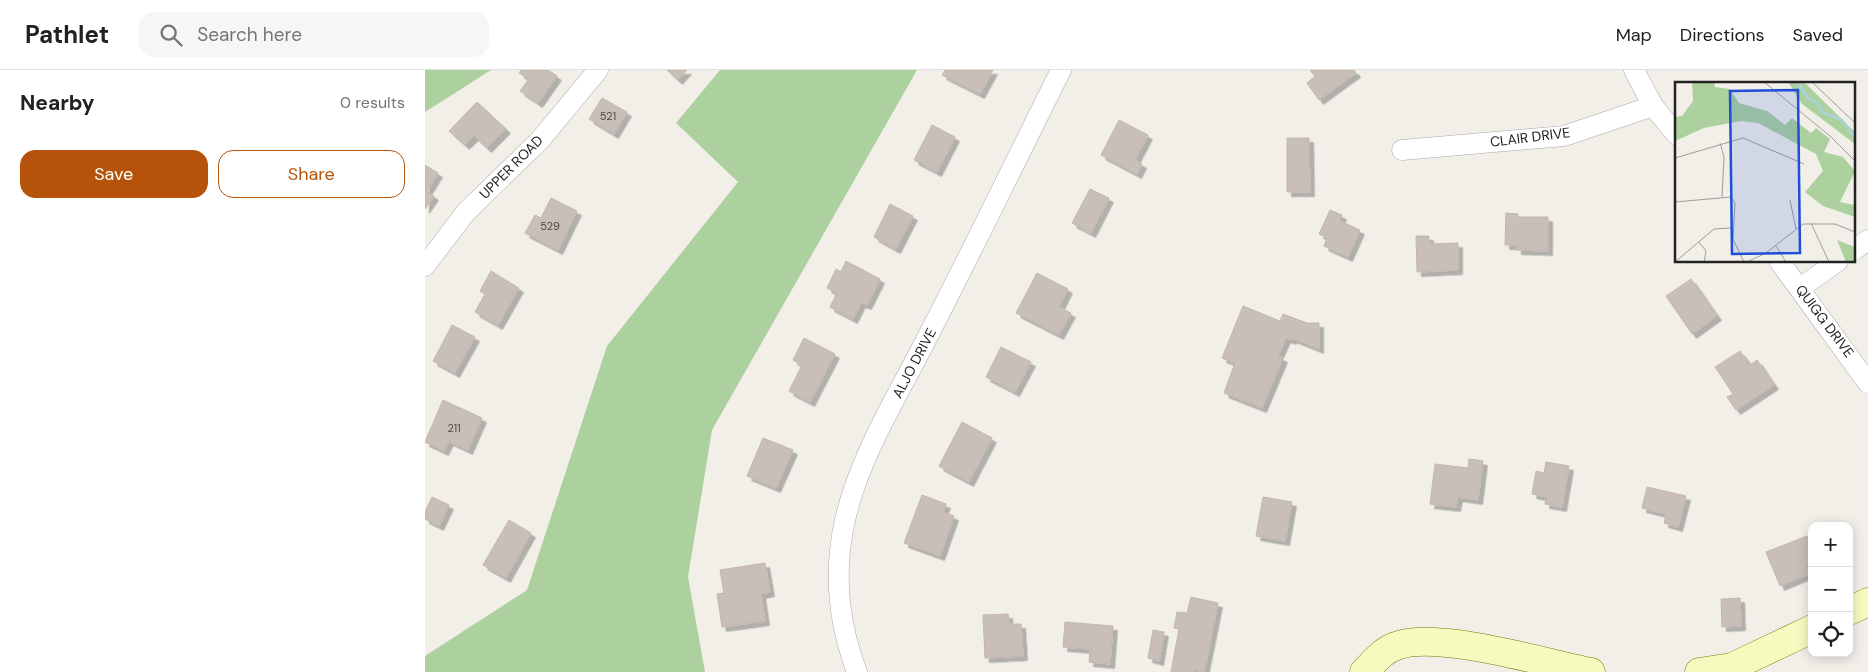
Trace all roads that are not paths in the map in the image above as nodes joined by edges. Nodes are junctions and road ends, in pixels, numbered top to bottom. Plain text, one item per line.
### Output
1 (598, 70) edge
2 (1061, 70) edge
3 (1635, 70) edge
4 (1653, 106) junction
5 (1675, 133) edge
6 (1402, 150) dead end
7 (1868, 240) edge
8 (1855, 249) edge
9 (1780, 262) edge
10 (1837, 262) edge
11 (425, 266) edge
12 (1801, 288) junction
13 (1868, 383) edge
14 (1868, 602) edge
15 (1853, 609) edge
16 (1808, 631) edge
17 (857, 672) edge
18 (1364, 672) edge
19 (1591, 672) edge
20 (1699, 672) edge

1 - 11 street, UPPER ROAD
2 - 17 street, ALJO DRIVE
3 - 4 street
4 - 5 street
4 - 6 street, CLAIR DRIVE
7 - 8 street
9 - 12 street, QUIGG DRIVE
10 - 12 street
12 - 13 street, QUIGG DRIVE
14 - 15 street
16 - 20 street
18 - 19 street

